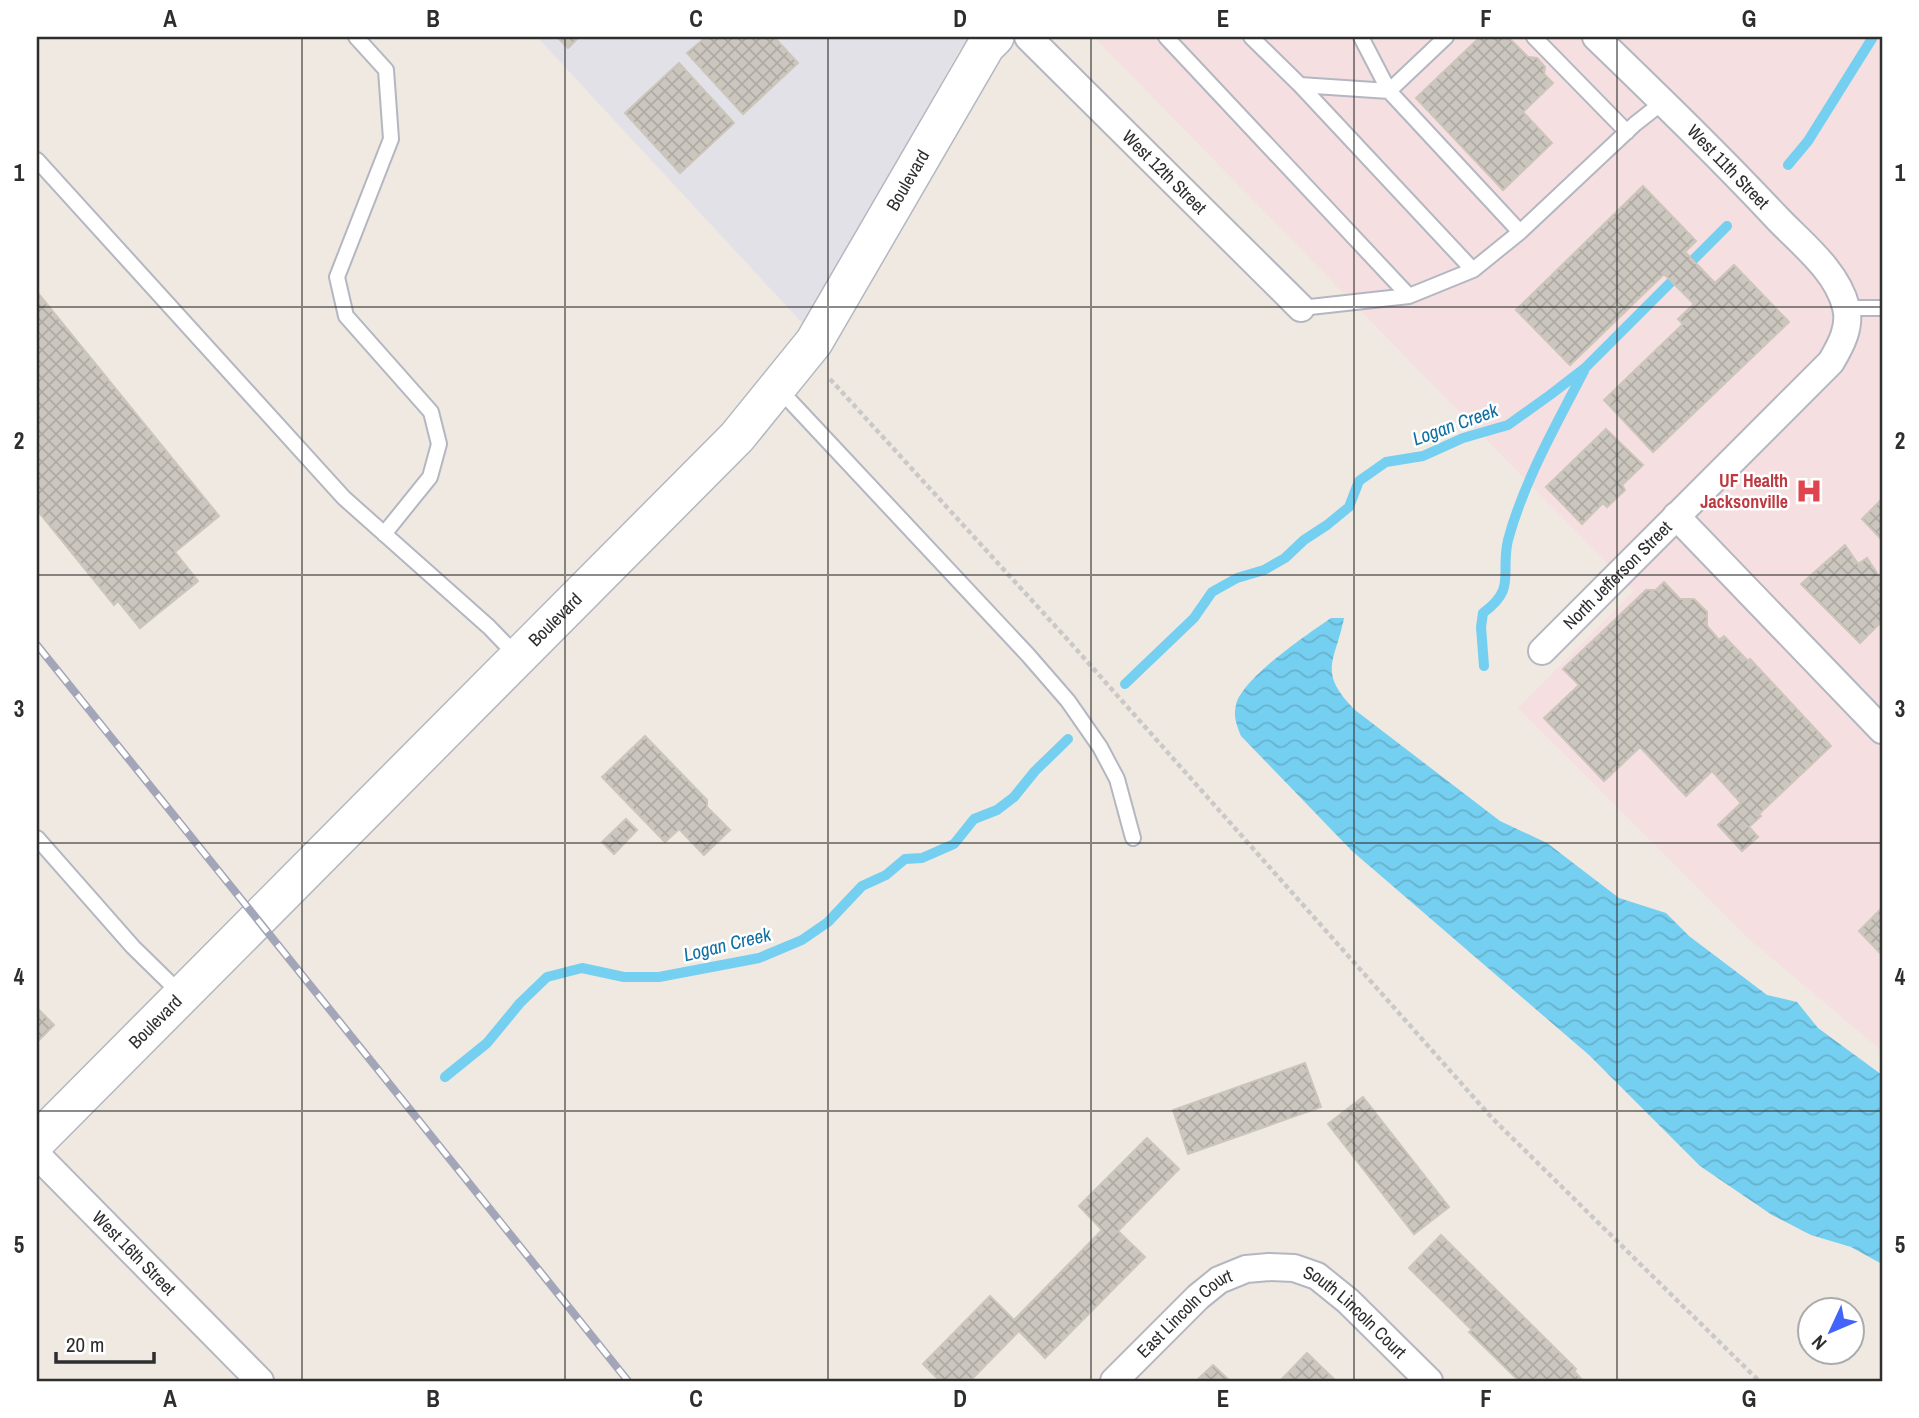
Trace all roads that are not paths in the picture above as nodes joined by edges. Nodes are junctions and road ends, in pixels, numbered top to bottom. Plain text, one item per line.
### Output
1 (356, 37) edge
2 (995, 37) edge
3 (1028, 37) edge
4 (1166, 37) edge
5 (1251, 37) edge
6 (1361, 37) edge
7 (1446, 37) edge
8 (1534, 37) edge
9 (1596, 37) edge
10 (1300, 85) junction
11 (1389, 91) junction
12 (1663, 102) junction
13 (1627, 132) junction
14 (37, 160) edge
15 (1521, 232) junction
16 (1473, 270) junction
17 (1409, 296) junction
18 (1301, 308) joint
19 (1847, 308) junction
20 (1882, 308) edge
21 (778, 388) junction
22 (1676, 516) junction
23 (384, 534) junction
24 (1542, 651) dead end
25 (518, 657) junction
26 (1882, 730) edge
27 (37, 838) edge
28 (1133, 838) dead end
29 (182, 995) junction
30 (37, 1141) edge
31 (37, 1154) edge
32 (1269, 1267) joint
33 (260, 1381) edge
34 (1114, 1381) edge
35 (1429, 1381) edge

1 - 23 lane
2 - 21 main road, Boulevard
3 - 18 street, West 12th Street
4 - 17 lane
5 - 10 lane
6 - 11 lane
7 - 11 lane
8 - 13 lane
9 - 12 street, West 11th Street
10 - 11 lane
10 - 16 lane
11 - 15 lane
12 - 13 lane
12 - 19 street, West 11th Street
13 - 15 lane
14 - 23 lane
15 - 16 lane
16 - 17 lane
17 - 18 lane
19 - 20 lane
19 - 22 street, North Jefferson Street
21 - 25 main road, Boulevard
21 - 28 lane
22 - 24 street, North Jefferson Street
22 - 26 street
23 - 25 lane
25 - 29 main road, Boulevard
27 - 29 lane
29 - 30 main road, Boulevard
31 - 33 street, West 16th Street
32 - 34 street, East Lincoln Court
32 - 35 street, South Lincoln Court

